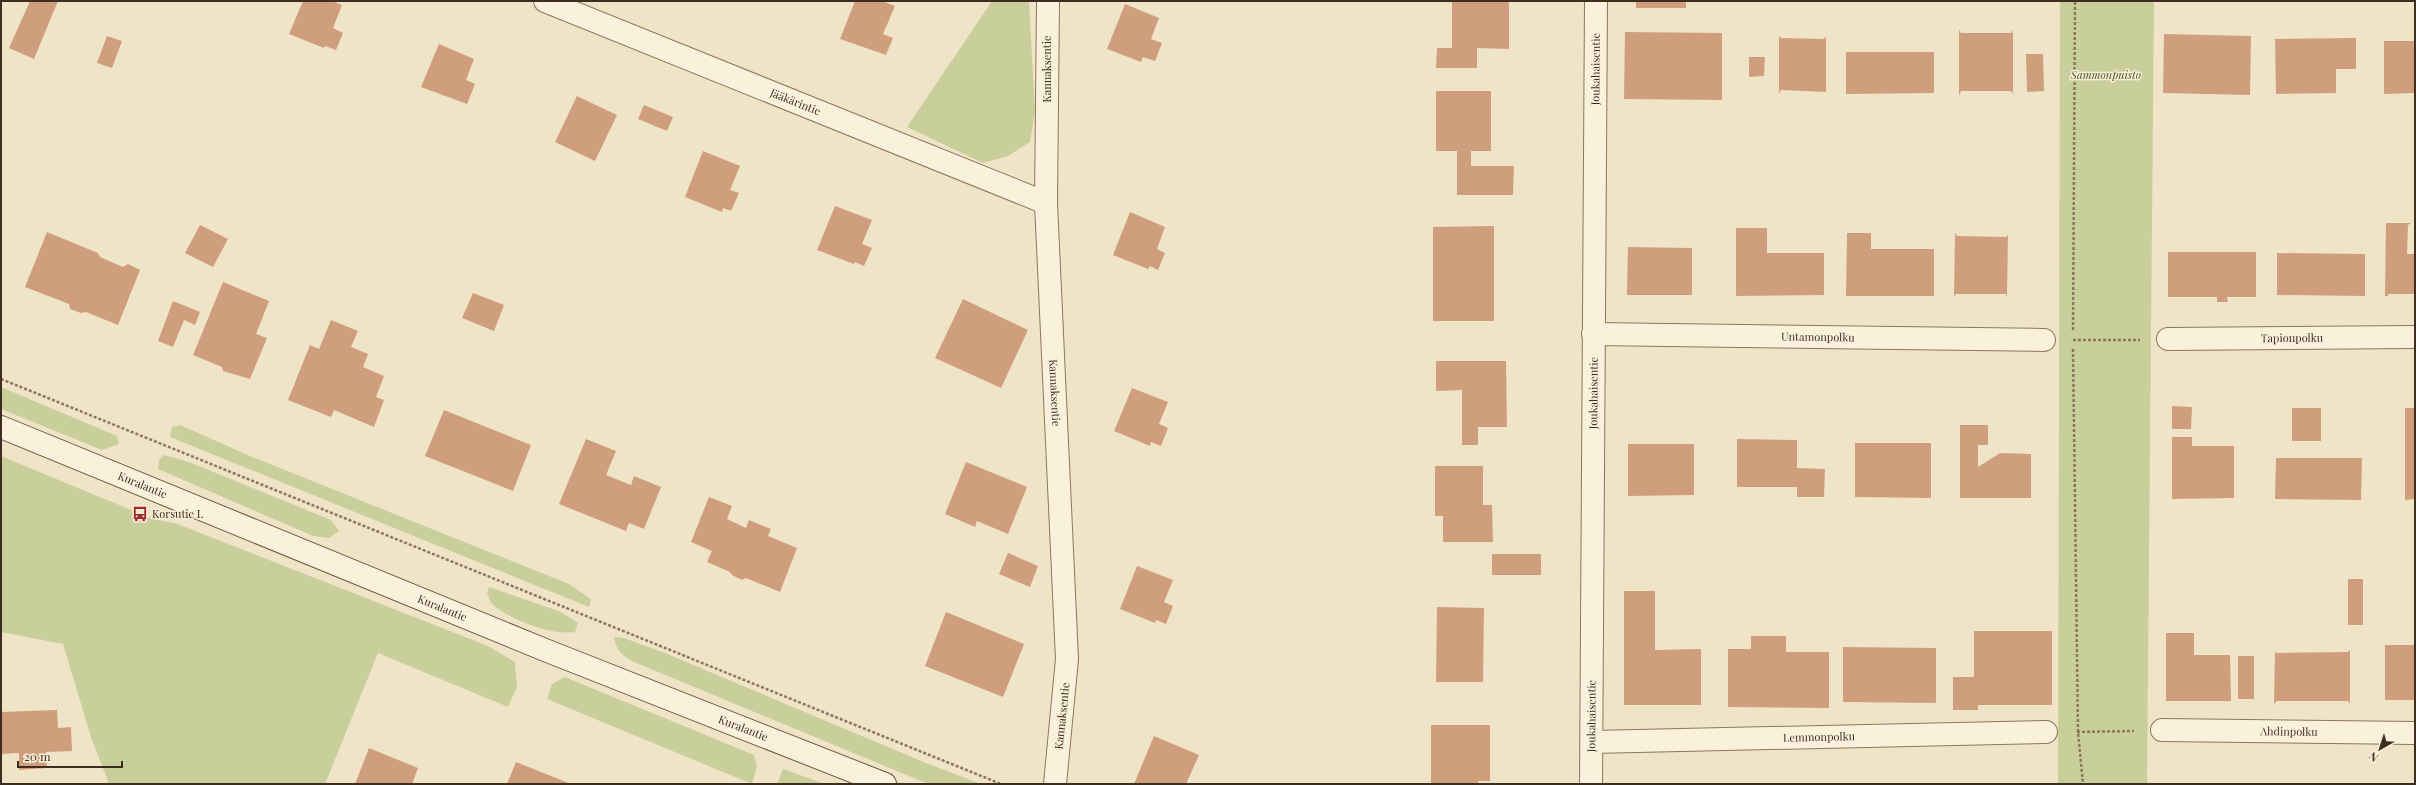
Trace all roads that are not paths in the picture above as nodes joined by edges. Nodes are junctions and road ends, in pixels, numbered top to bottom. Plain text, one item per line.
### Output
1 (545, 1) edge
2 (1048, 1) edge
3 (1596, 1) edge
4 (1046, 202) junction
5 (1593, 334) junction
6 (2415, 337) edge
7 (2168, 339) road end
8 (2044, 340) road end
9 (1, 427) edge
10 (2162, 730) road end
11 (2046, 732) road end
12 (2415, 733) edge
13 (1593, 742) junction
14 (885, 784) edge
15 (1055, 784) edge
16 (1591, 784) edge

1 - 4 street, Jääkärintie
2 - 4 street, Kannaksentie
3 - 5 street, Joukahaisentie
4 - 15 street, Kannaksentie
5 - 8 street, Untamonpolku
5 - 13 street, Joukahaisentie
6 - 7 street, Tapionpolku
9 - 14 street, Kuralantie
10 - 12 street, Ahdinpolku
11 - 13 street, Lemmonpolku
13 - 16 street, Joukahaisentie

